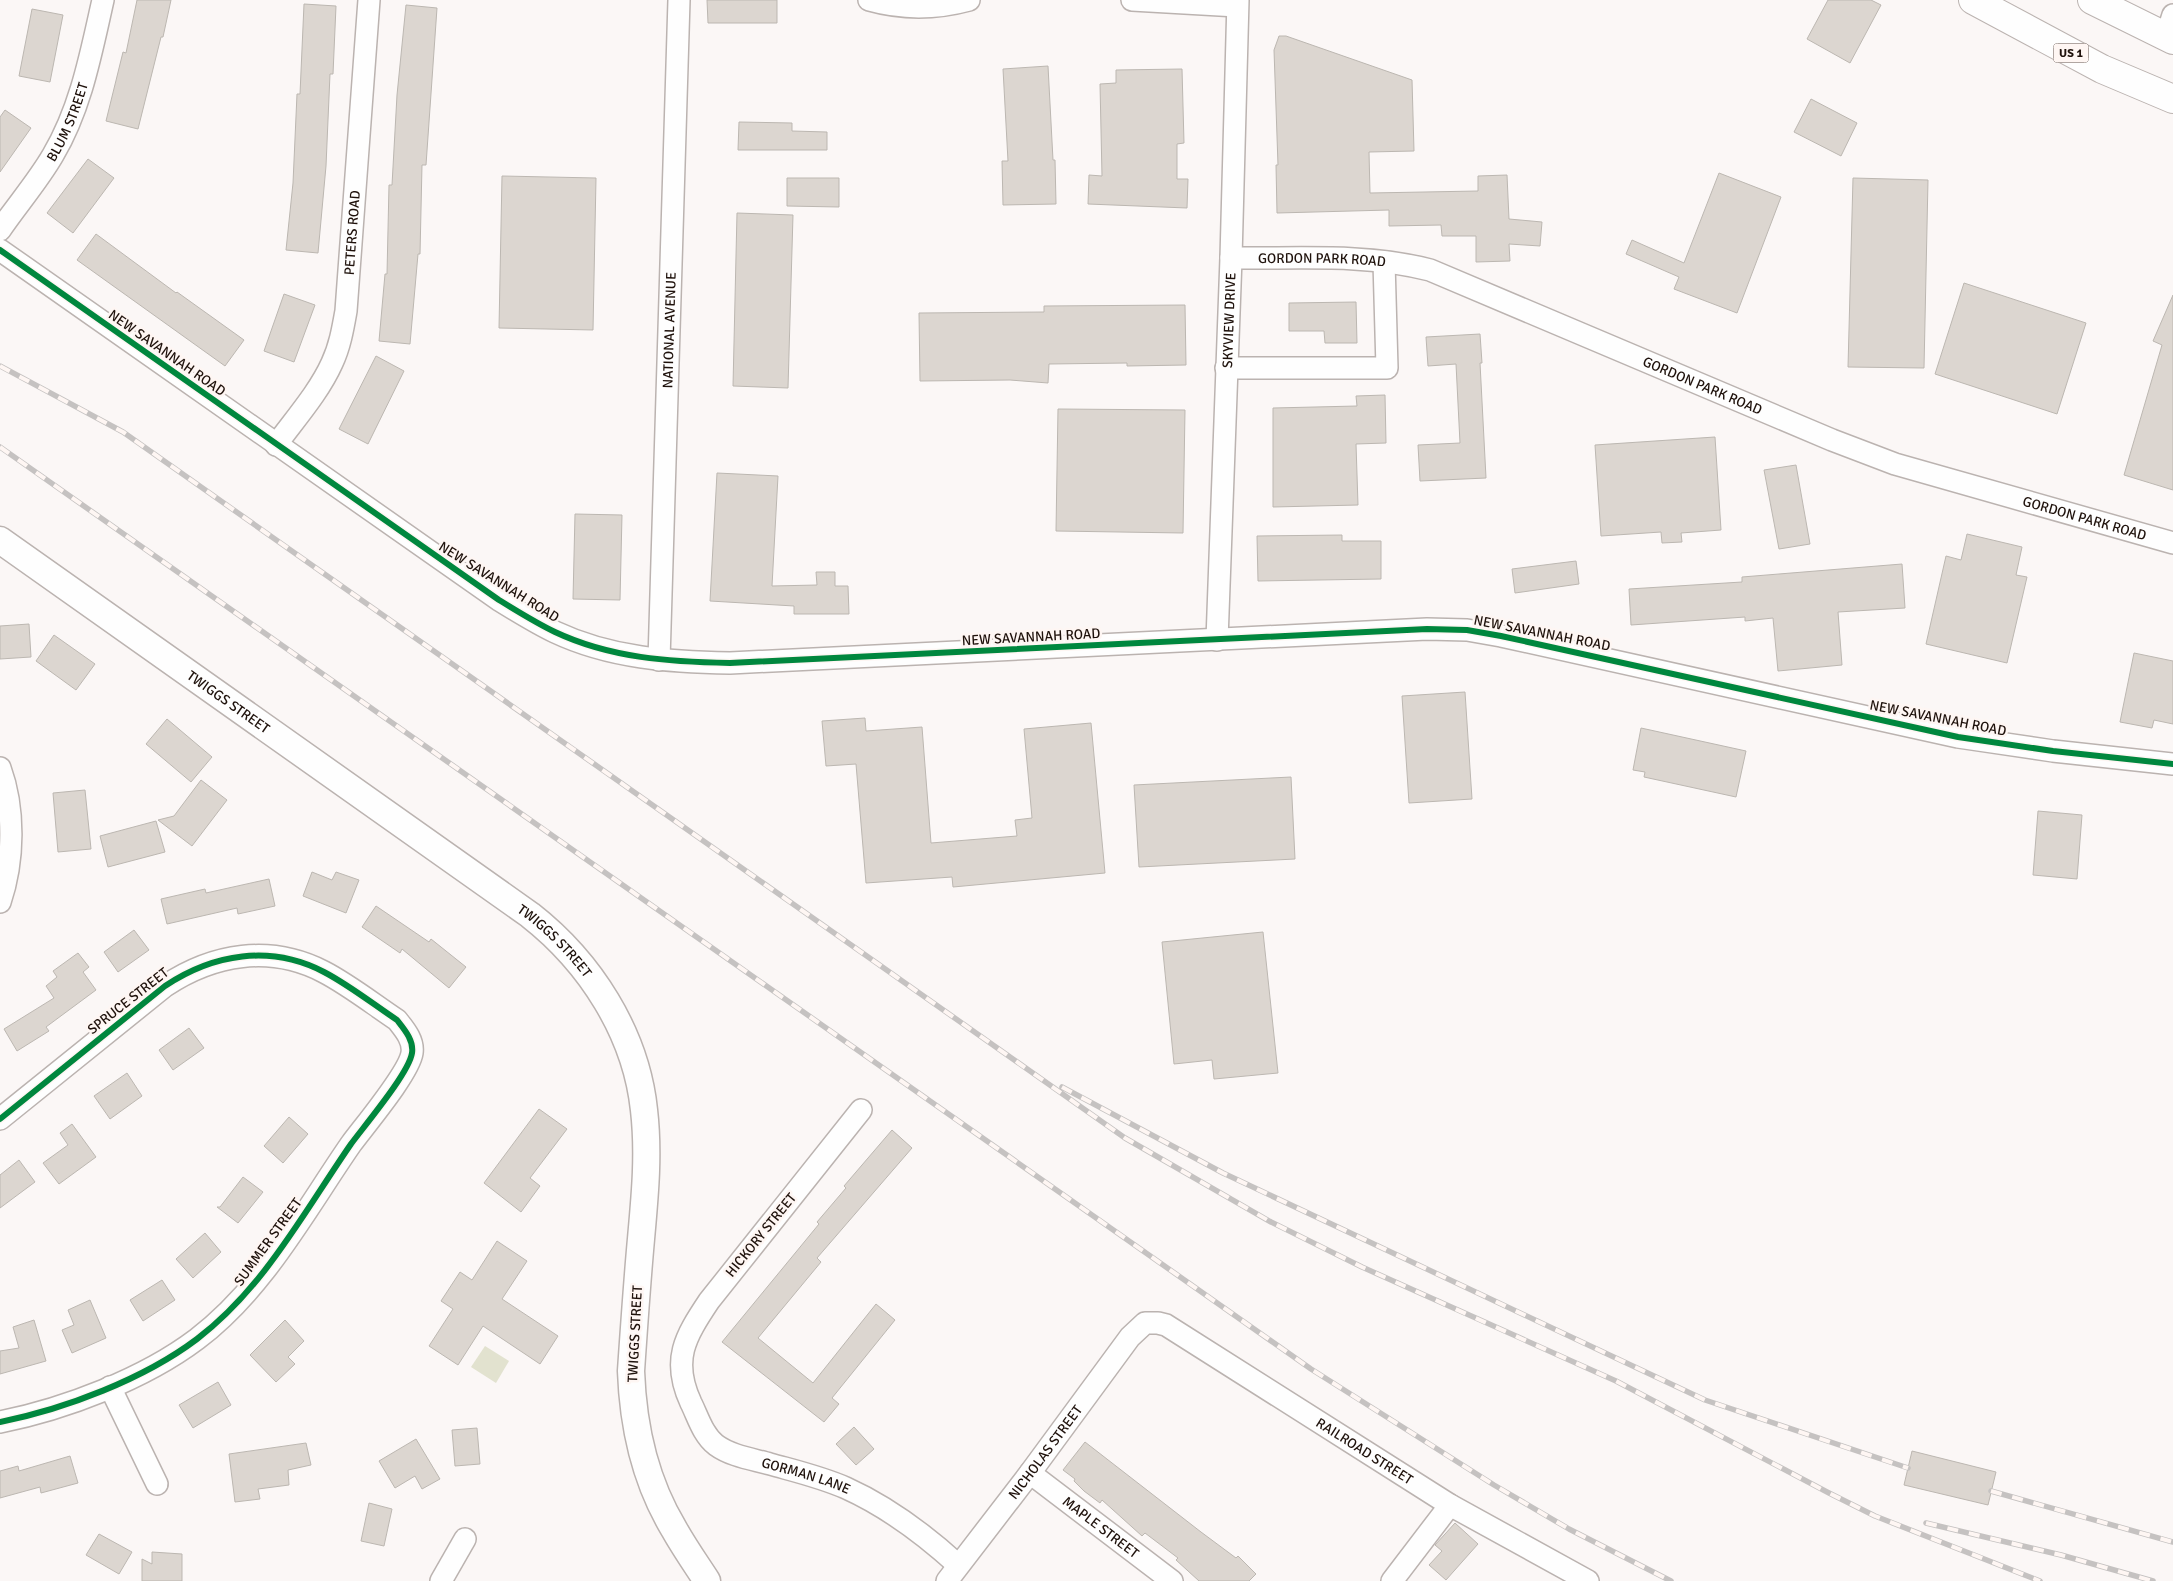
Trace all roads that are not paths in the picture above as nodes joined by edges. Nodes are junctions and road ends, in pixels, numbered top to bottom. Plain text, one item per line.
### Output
1 (103, 0) edge
2 (370, 0) edge
3 (679, 0) edge
4 (869, 0) edge
5 (969, 0) edge
6 (1132, 0) edge
7 (1973, 0) edge
8 (2092, 0) edge
9 (1237, 3) edge
10 (2171, 30) edge
11 (2173, 99) edge
12 (0, 230) edge
13 (0, 250) edge
14 (1231, 258) junction
15 (1384, 262) junction
16 (1226, 368) junction
17 (276, 445) junction
18 (0, 540) edge
19 (2173, 543) edge
20 (1216, 640) junction
21 (659, 660) junction
22 (2173, 764) edge
23 (0, 768) edge
24 (0, 902) edge
25 (412, 1045) joint
26 (861, 1110) dead end
27 (0, 1119) edge
28 (1145, 1323) joint
29 (682, 1370) joint
30 (110, 1387) junction
31 (0, 1422) edge
32 (1030, 1473) junction
33 (157, 1484) dead end
34 (1450, 1505) junction
35 (464, 1539) dead end
36 (953, 1573) edge
37 (441, 1581) edge
38 (707, 1581) edge
39 (1172, 1581) edge
40 (1392, 1581) edge
41 (1588, 1581) edge

1 - 12 street, BLUM STREET
2 - 17 street, PETERS ROAD
3 - 21 street, NATIONAL AVENUE
4 - 5 street
6 - 9 street
7 - 11 highway, US 1
8 - 10 highway
9 - 14 street, SKYVIEW DRIVE
13 - 17 street, NEW SAVANNAH ROAD
14 - 15 street, GORDON PARK ROAD
14 - 16 street, SKYVIEW DRIVE
15 - 16 street
15 - 19 street, GORDON PARK ROAD
16 - 20 street, SKYVIEW DRIVE
17 - 21 street, NEW SAVANNAH ROAD
18 - 38 main road, TWIGGS STREET
20 - 21 street, NEW SAVANNAH ROAD
20 - 22 street, NEW SAVANNAH ROAD
23 - 24 street
25 - 27 street, SPRUCE STREET
25 - 30 street, SUMMER STREET
26 - 29 street, HICKORY STREET
28 - 32 street, NICHOLAS STREET
28 - 34 street, RAILROAD STREET
29 - 36 street, GORMAN LANE
30 - 31 street, SUMMER STREET
30 - 33 street
32 - 36 street, NICHOLAS STREET
32 - 39 street, MAPLE STREET
34 - 40 street
34 - 41 street, RAILROAD STREET
35 - 37 street

